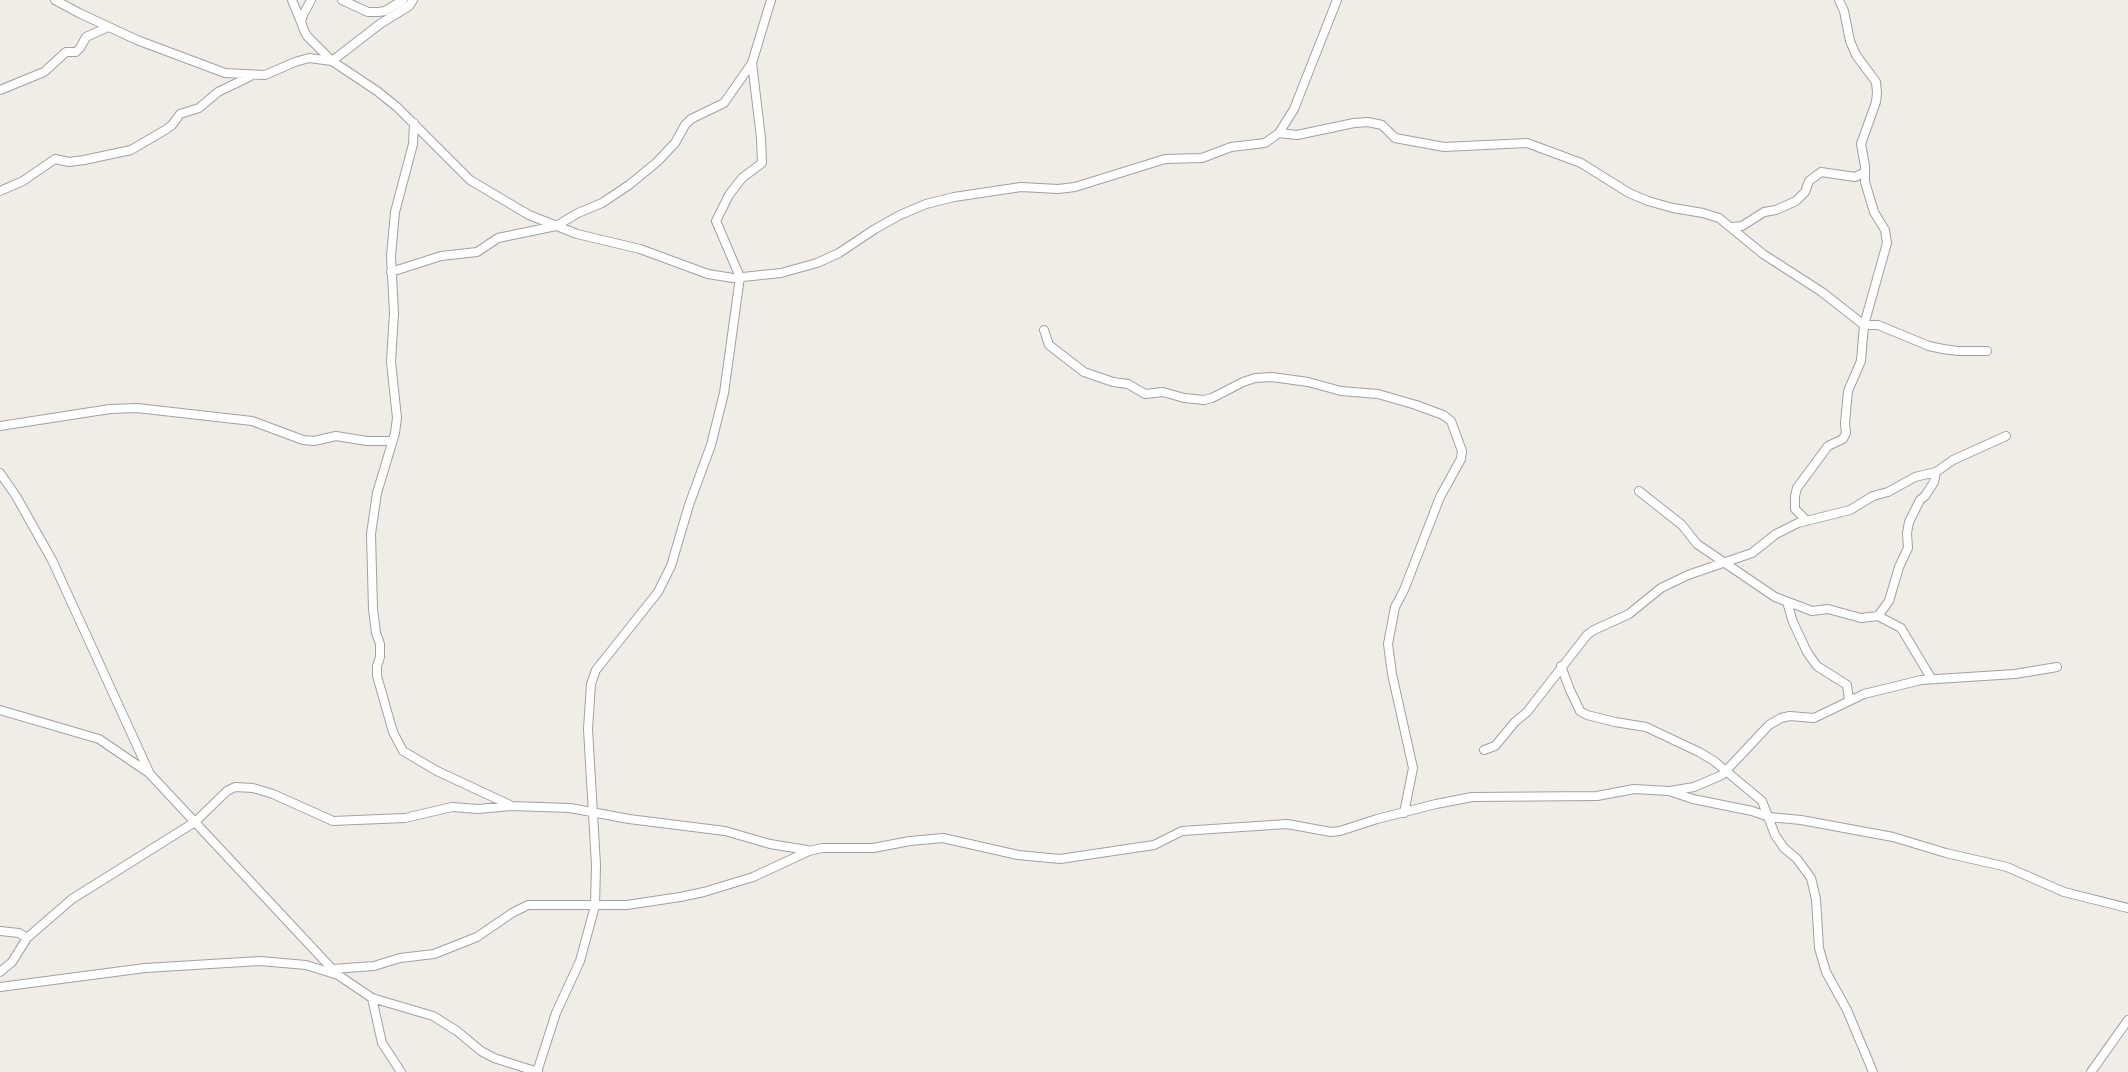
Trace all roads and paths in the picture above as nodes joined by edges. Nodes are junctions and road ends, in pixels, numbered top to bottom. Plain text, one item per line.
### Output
1 (55, 0) edge
2 (292, 0) edge
3 (311, 0) edge
4 (342, 0) edge
5 (403, 0) edge
6 (412, 0) edge
7 (771, 0) edge
8 (1337, 0) edge
9 (1839, 0) edge
10 (301, 22) junction
11 (108, 27) junction
12 (332, 61) junction
13 (752, 63) junction
14 (251, 76) junction
15 (0, 90) edge
16 (414, 123) junction
17 (1279, 133) junction
18 (1865, 171) junction
19 (0, 191) edge
20 (556, 226) junction
21 (1732, 227) junction
22 (391, 272) junction
23 (740, 276) junction
24 (1864, 325) junction
25 (1044, 330) dead end
26 (1987, 351) dead end
27 (0, 426) edge
28 (2006, 436) dead end
29 (392, 441) junction
30 (1936, 472) junction
31 (0, 473) edge
32 (1640, 491) dead end
33 (1806, 520) junction
34 (1725, 564) junction
35 (1787, 602) junction
36 (1878, 616) junction
37 (1561, 666) junction
38 (2056, 667) dead end
39 (1931, 678) junction
40 (1849, 700) junction
41 (0, 710) edge
42 (1484, 750) dead end
43 (1726, 772) junction
44 (149, 773) junction
45 (1669, 791) junction
46 (511, 806) junction
47 (593, 813) junction
48 (1404, 813) junction
49 (1769, 817) junction
50 (195, 822) junction
51 (809, 851) junction
52 (595, 906) junction
53 (2128, 908) edge
54 (0, 931) edge
55 (27, 938) junction
56 (0, 972) edge
57 (335, 972) junction
58 (0, 987) edge
59 (372, 998) junction
60 (2128, 1020) edge
61 (401, 1072) edge
62 (537, 1072) edge
63 (1873, 1072) edge
64 (2091, 1072) edge

1 - 11 street
2 - 10 street
3 - 10 street
4 - 5 street
6 - 12 street
7 - 13 street
8 - 17 street
9 - 18 street
10 - 12 street
11 - 14 street
11 - 15 street
12 - 14 street
12 - 16 street
13 - 20 street
13 - 23 street
14 - 19 street
16 - 20 street
16 - 22 street
17 - 21 street
17 - 23 street
18 - 21 street
18 - 24 street
20 - 22 street
20 - 23 street
21 - 24 street
22 - 29 street
23 - 47 street
24 - 26 street
24 - 33 street
25 - 48 street
27 - 29 street
28 - 30 street
29 - 46 street
30 - 33 street
30 - 36 street
31 - 44 street
32 - 34 street
33 - 34 street
34 - 35 street
34 - 37 street
35 - 36 street
35 - 40 street
36 - 39 street
37 - 42 street
37 - 43 street
38 - 39 street
39 - 40 street
40 - 43 street
41 - 44 street
43 - 45 street
43 - 49 street
44 - 50 street
45 - 48 street
45 - 49 street
46 - 47 street
46 - 50 street
47 - 51 street
47 - 52 street
48 - 51 street
49 - 53 street
49 - 63 street
50 - 55 street
50 - 57 street
51 - 52 street
52 - 57 street
52 - 62 street
54 - 55 street
55 - 56 street
57 - 58 street
57 - 59 street
59 - 61 street
59 - 62 street
60 - 64 street

